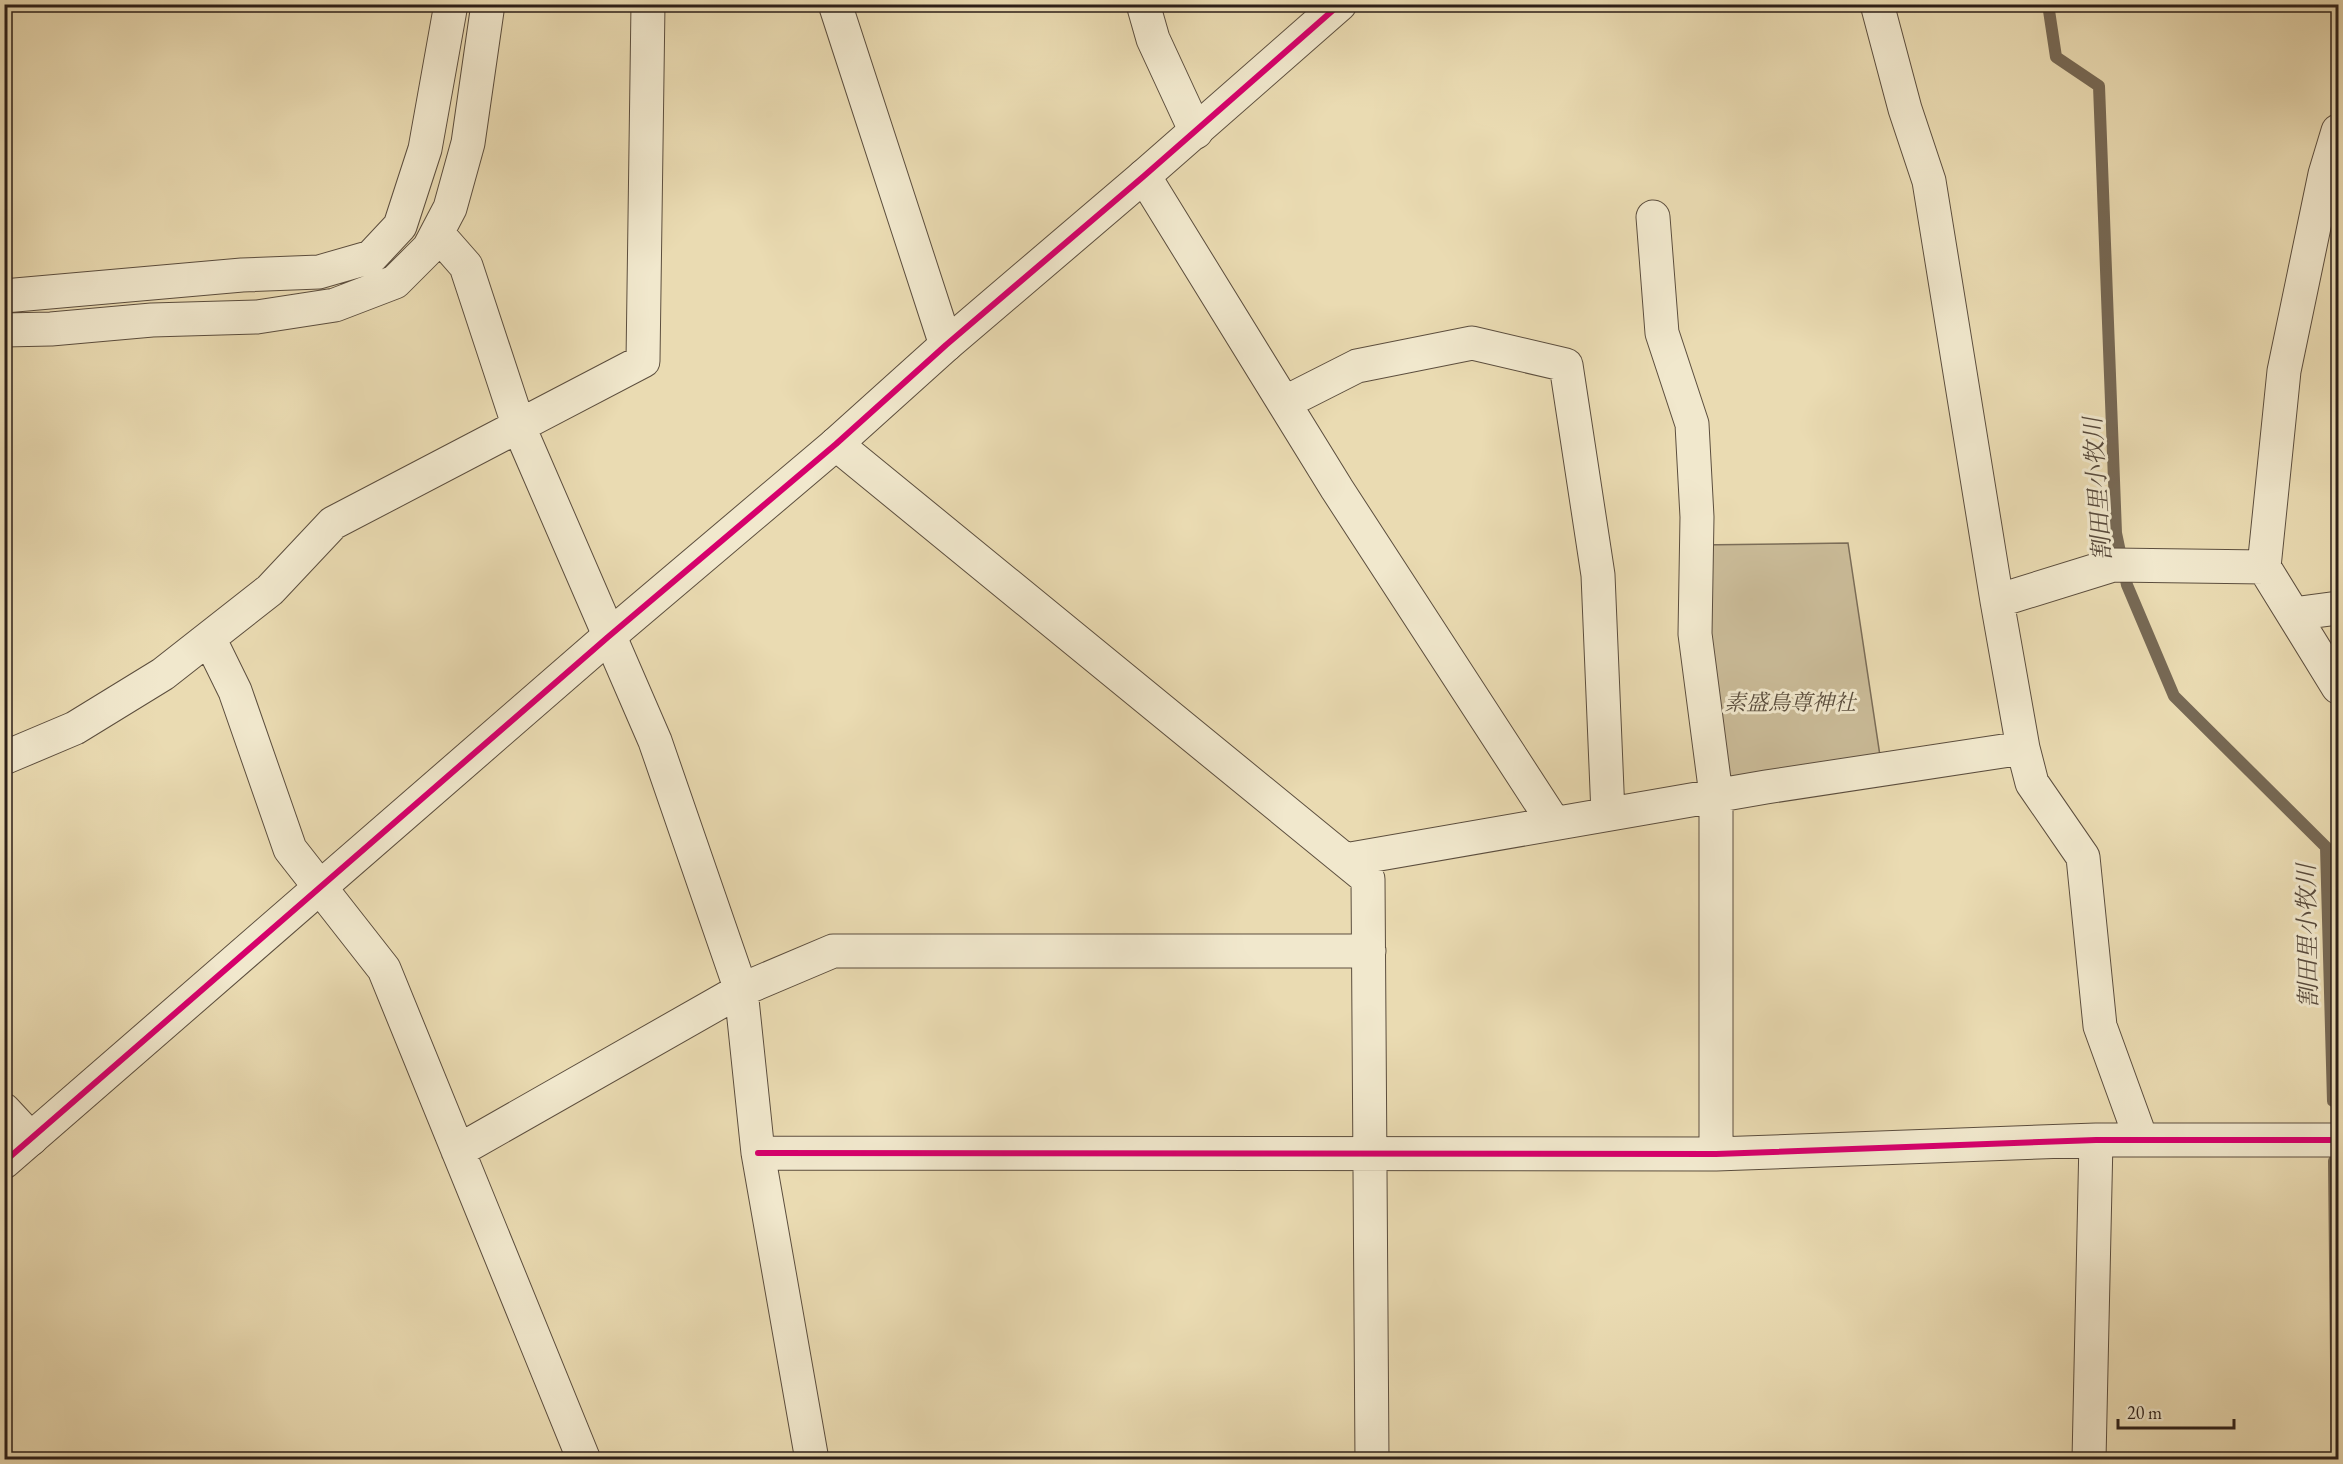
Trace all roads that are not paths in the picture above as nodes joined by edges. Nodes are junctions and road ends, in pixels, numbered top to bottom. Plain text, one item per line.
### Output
1 (451, 4) edge
2 (488, 4) edge
3 (648, 4) edge
4 (835, 4) edge
5 (1143, 4) edge
6 (1340, 4) edge
7 (1877, 4) edge
8 (2338, 131) edge
9 (1196, 132) junction
10 (1144, 176) junction
11 (1653, 217) dead end
12 (436, 233) junction
13 (4, 296) edge
14 (4, 330) edge
15 (946, 345) junction
16 (1284, 403) junction
17 (519, 427) junction
18 (836, 444) junction
19 (2264, 567) junction
20 (1997, 601) junction
21 (2338, 608) edge
22 (2292, 614) junction
23 (608, 637) junction
24 (209, 638) junction
25 (2338, 687) edge
26 (2023, 748) junction
27 (4, 758) edge
28 (1716, 795) junction
29 (1608, 814) junction
30 (1554, 823) junction
31 (1345, 860) junction
32 (321, 888) junction
33 (1369, 951) junction
34 (741, 990) junction
35 (4, 1110) edge
36 (31, 1138) junction
37 (2141, 1139) junction
38 (2096, 1140) junction
39 (2338, 1140) edge
40 (458, 1151) junction
41 (758, 1153) junction
42 (1372, 1153) junction
43 (1716, 1154) junction
44 (4, 1162) edge
45 (584, 1460) edge
46 (812, 1460) edge
47 (1372, 1460) edge
48 (2089, 1460) edge

1 - 13 street
2 - 12 street
3 - 17 street
4 - 15 street
5 - 9 street
6 - 9 street
7 - 20 street
8 - 19 street
9 - 10 street
10 - 15 street
10 - 16 street
11 - 28 street
12 - 14 street
12 - 17 street
15 - 18 street
16 - 29 street
16 - 30 street
17 - 23 street
17 - 24 street
18 - 23 street
18 - 31 street
19 - 20 street
19 - 22 street
20 - 26 street
21 - 22 street
22 - 25 street
23 - 32 street
23 - 34 street
24 - 27 street
24 - 32 street
26 - 28 street
26 - 37 street
28 - 29 street
28 - 43 street
29 - 30 street
30 - 31 street
31 - 33 street
32 - 36 street
32 - 40 street
33 - 34 street
33 - 42 street
34 - 40 street
34 - 41 street
35 - 36 street
36 - 44 street
37 - 38 street
37 - 39 street
38 - 43 street
38 - 48 street
40 - 45 street
41 - 42 street
41 - 46 street
42 - 43 street
42 - 47 street

